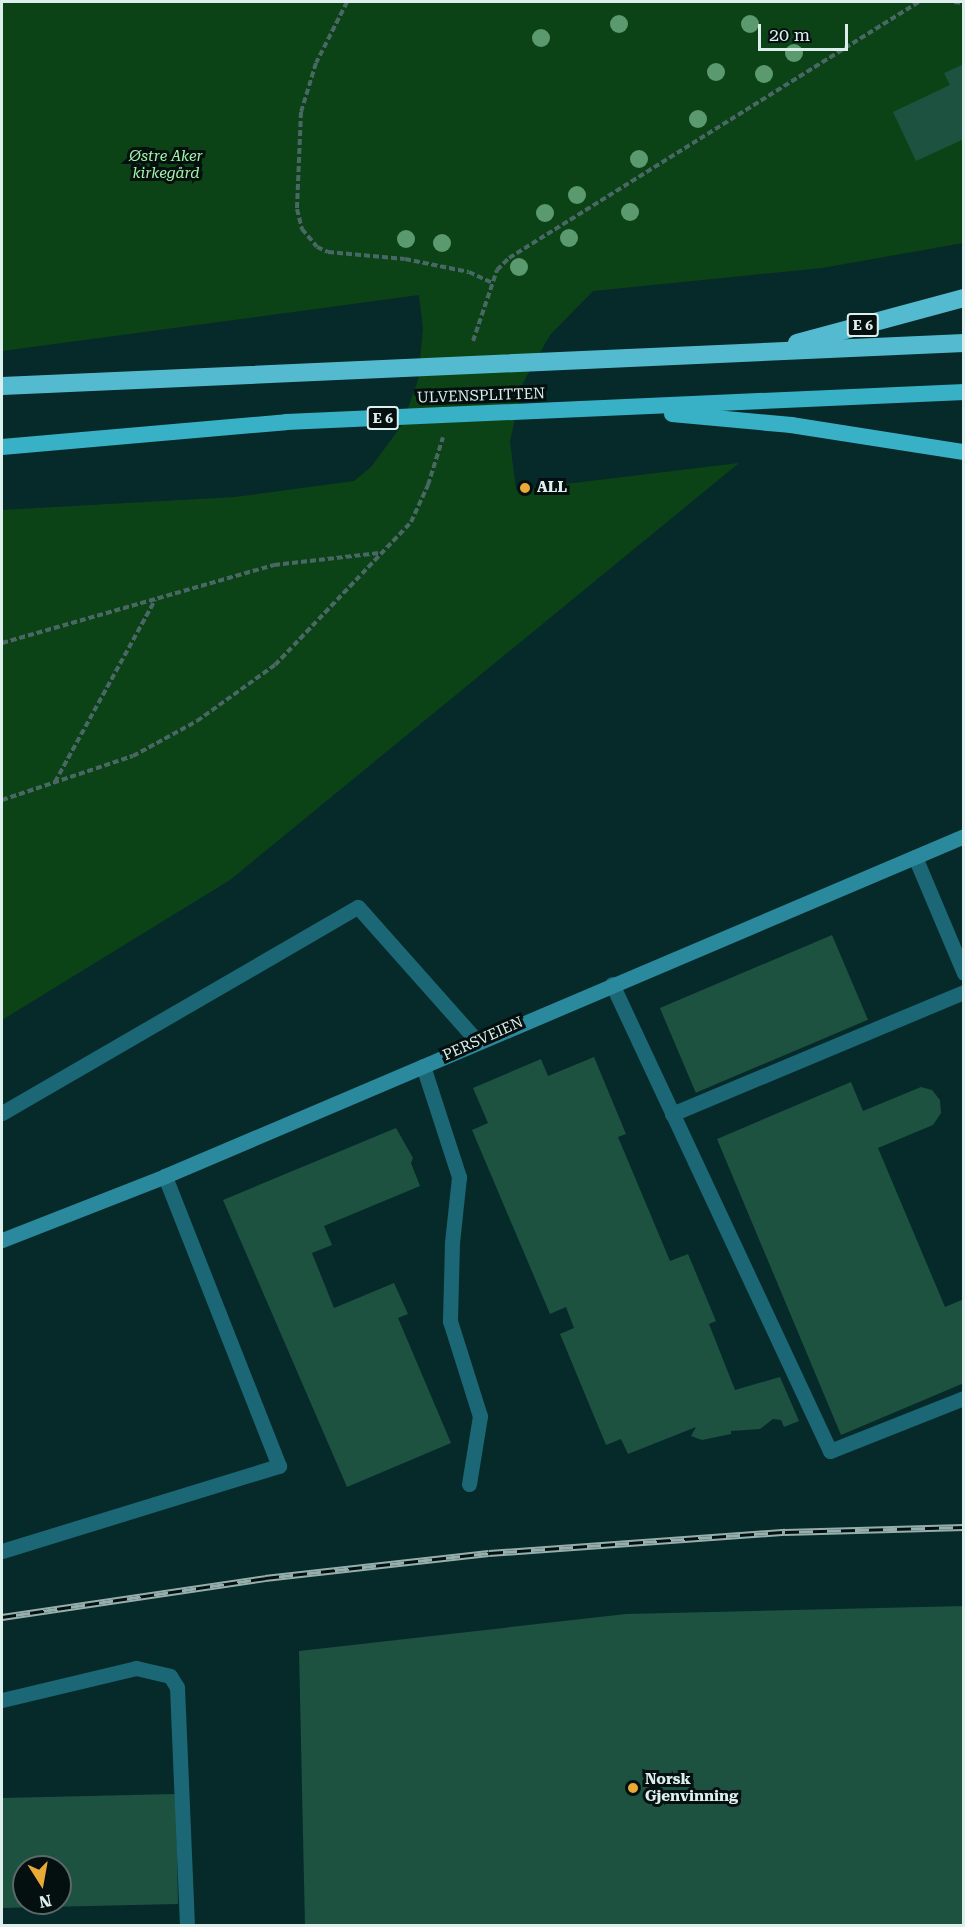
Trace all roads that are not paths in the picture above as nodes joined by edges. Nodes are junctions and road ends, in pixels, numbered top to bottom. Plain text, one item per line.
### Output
1 (963, 298) edge
2 (963, 344) edge
3 (763, 352) junction
4 (2, 386) edge
5 (963, 392) edge
6 (615, 409) junction
7 (2, 447) edge
8 (963, 452) edge
9 (963, 836) edge
10 (915, 857) junction
11 (963, 973) edge
12 (612, 984) junction
13 (963, 992) edge
14 (478, 1042) junction
15 (423, 1066) junction
16 (2, 1113) edge
17 (672, 1114) junction
18 (165, 1176) junction
19 (2, 1240) edge
20 (963, 1398) edge
21 (469, 1484) dead end
22 (2, 1551) edge
23 (2, 1700) edge
24 (187, 1926) edge

1 - 3 highway, E 6
2 - 3 highway, ULVENSPLITTEN / E 6
3 - 4 highway, ULVENSPLITTEN / E 6
5 - 6 highway, ULVENSPLITTEN / E 6
6 - 7 highway, ULVENSPLITTEN / E 6
6 - 8 highway, E 6
9 - 10 main road, PERSVEIEN
10 - 11 lane
10 - 12 main road, PERSVEIEN
12 - 14 main road, PERSVEIEN
12 - 17 lane
13 - 17 lane
14 - 15 main road, PERSVEIEN
14 - 16 lane
15 - 18 main road, PERSVEIEN
15 - 21 lane
17 - 20 lane
18 - 19 main road, PERSVEIEN
18 - 22 lane
23 - 24 lane

